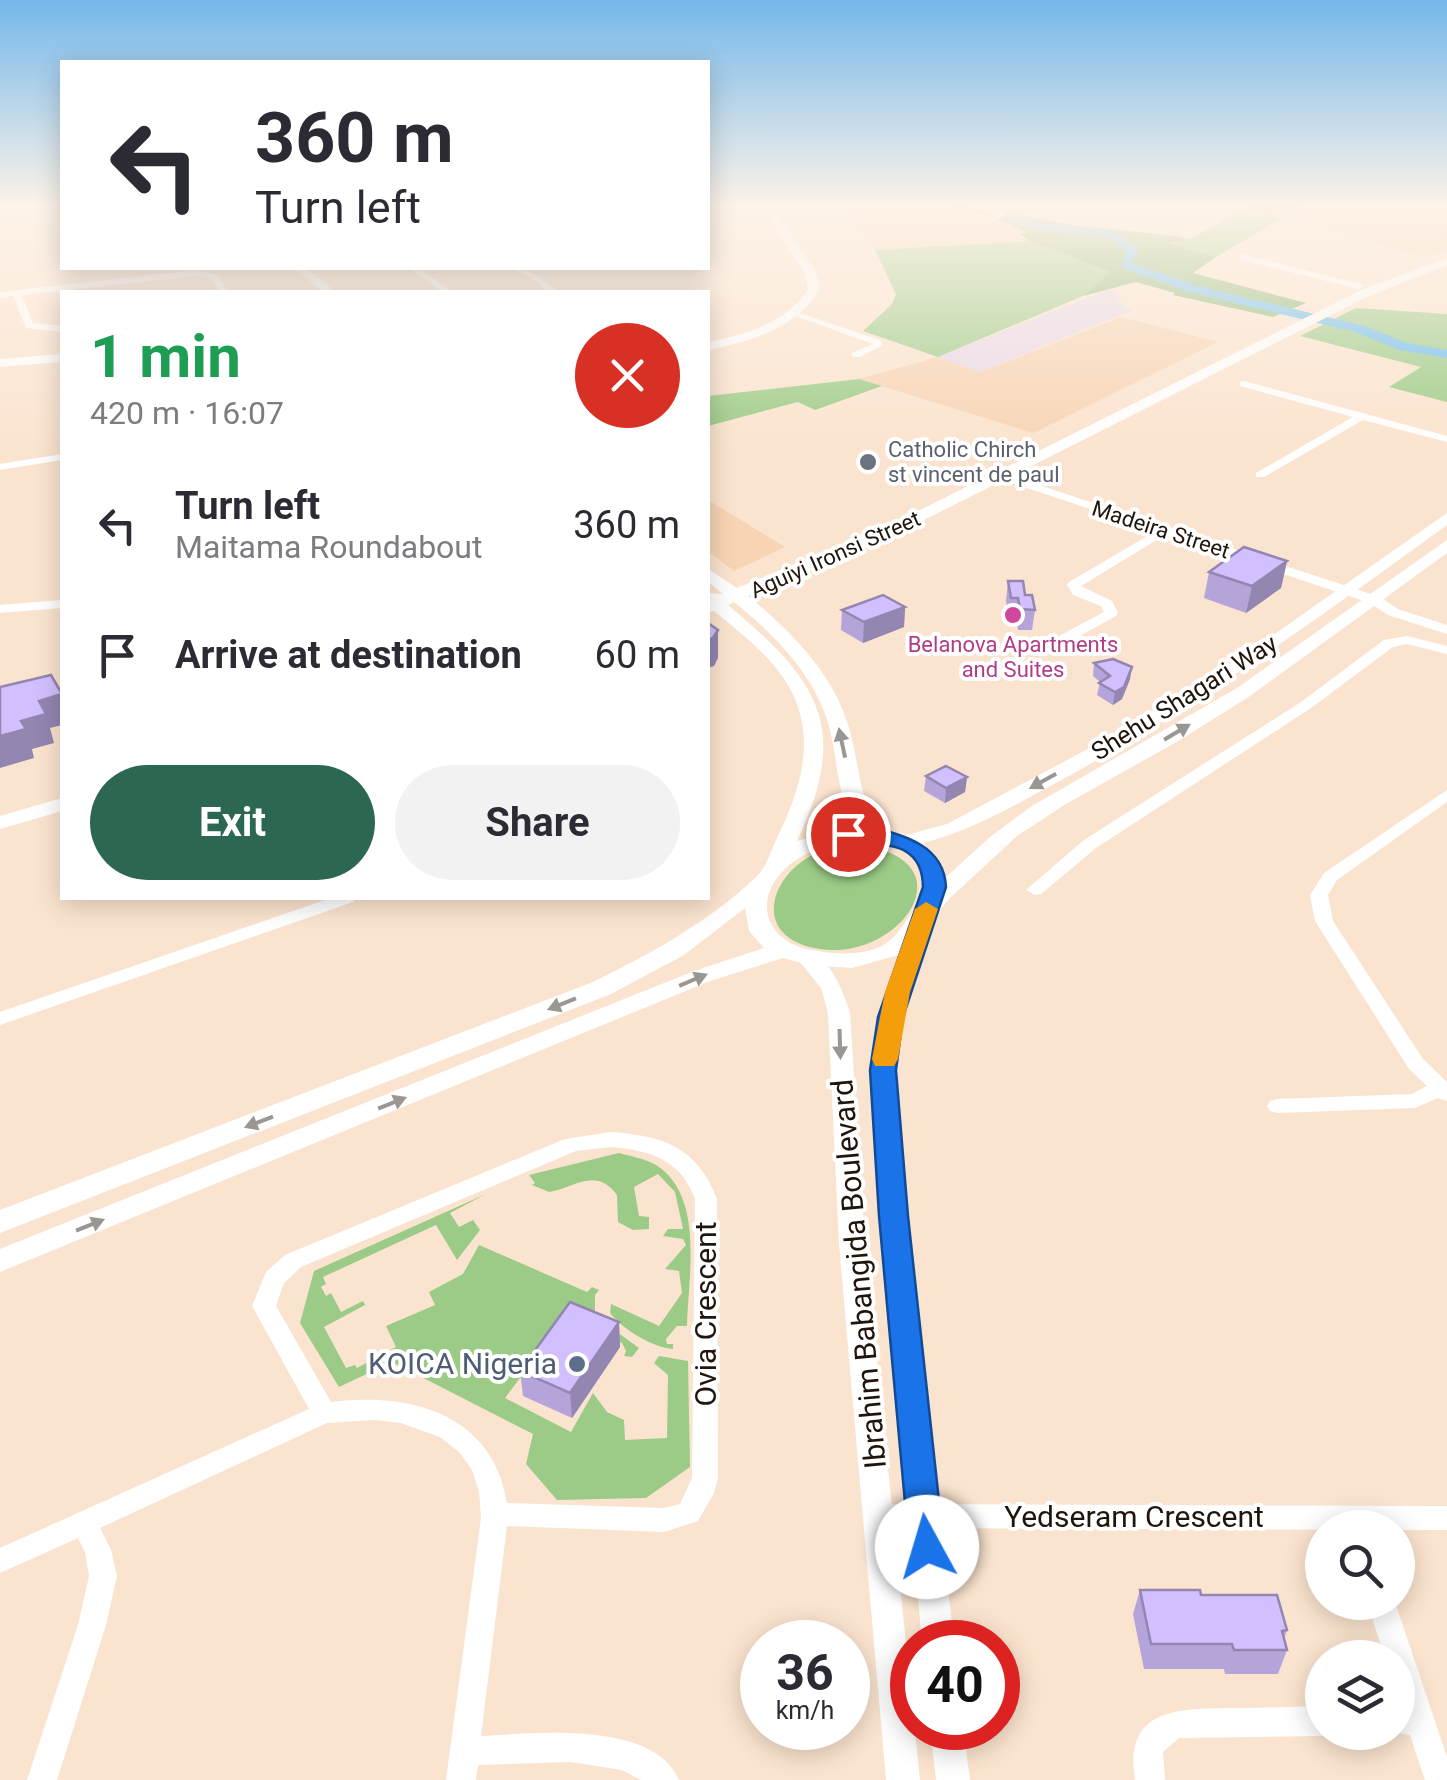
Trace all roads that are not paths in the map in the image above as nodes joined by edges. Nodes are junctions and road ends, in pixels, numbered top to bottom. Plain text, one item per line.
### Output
1 (73, 289) edge
2 (801, 289) edge
3 (813, 289) edge
4 (1354, 289) edge
5 (1369, 289) edge
6 (16, 293) junction
7 (0, 295) edge
8 (796, 313) junction
9 (1310, 315) junction
10 (60, 330) edge
11 (710, 343) edge
12 (710, 344) edge
13 (856, 354) dead end
14 (60, 360) edge
15 (0, 366) edge
16 (1244, 384) dead end
17 (1362, 416) junction
18 (1447, 439) edge
19 (60, 457) edge
20 (0, 466) edge
21 (1260, 474) dead end
22 (990, 476) junction
23 (1447, 518) edge
24 (1156, 535) junction
25 (1447, 545) edge
26 (1340, 594) junction
27 (717, 597) edge
28 (60, 604) edge
29 (1370, 604) junction
30 (0, 608) edge
31 (1447, 630) edge
32 (1049, 643) dead end
33 (1447, 650) edge
34 (60, 793) edge
35 (1447, 796) edge
36 (60, 805) edge
37 (0, 810) edge
38 (0, 823) edge
39 (872, 834) junction
40 (903, 842) junction
41 (769, 872) junction
42 (1035, 890) dead end
43 (341, 900) edge
44 (924, 913) junction
45 (796, 953) junction
46 (0, 1019) edge
47 (1443, 1092) edge
48 (1276, 1106) dead end
49 (0, 1222) edge
50 (0, 1261) edge
51 (324, 1413) junction
52 (493, 1514) junction
53 (923, 1515) junction
54 (880, 1516) junction
55 (1447, 1518) edge
56 (1415, 1520) edge
57 (1305, 1522) edge
58 (84, 1524) junction
59 (0, 1561) edge
60 (935, 1620) edge
61 (1305, 1721) edge
62 (1415, 1733) edge
63 (951, 1750) edge
64 (463, 1766) edge
65 (42, 1780) edge
66 (664, 1780) edge
67 (903, 1780) edge
68 (954, 1780) edge
69 (1150, 1780) edge
70 (1440, 1780) edge

1 - 6 street
2 - 11 main road
3 - 8 main road
4 - 9 main road, Aguiyi Ironsi Street
5 - 9 main road, Aguiyi Ironsi Street
6 - 7 street
6 - 10 street
8 - 12 main road
8 - 13 street
9 - 22 main road, Aguiyi Ironsi Street
14 - 15 main road
16 - 17 street
17 - 18 street
17 - 21 street
19 - 20 street
22 - 24 street
22 - 26 street, Madeira Street
22 - 27 main road, Aguiyi Ironsi Street
23 - 26 main road, Shehu Shagari Way
24 - 26 street
24 - 32 street
25 - 29 main road, Shehu Shagari Way
26 - 29 street
26 -> 40 main road, Shehu Shagari Way
39 -> 27 main road
27 - 41 main road
28 - 30 street
29 - 31 street
44 -> 29 main road, Shehu Shagari Way
33 - 42 street
34 - 37 main road
35 - 47 street
36 - 38 main road
39 - 40 main road
39 - 41 main road
40 - 44 main road
41 - 45 main road
41 -> 49 main road
43 - 46 street
44 - 45 main road
44 - 53 street, Ibrahim Babangida Boulevard
50 -> 45 main road
45 -> 54 street, Ibrahim Babangida Boulevard
47 - 48 street
51 - 52 street
51 - 52 street, Ovia Crescent
51 - 58 street
52 - 64 street
53 - 54 street, Yedseram Crescent
53 - 57 street, Yedseram Crescent
53 - 60 street, Ibrahim Babangida Boulevard
54 - 67 street, Ibrahim Babangida Boulevard
55 - 56 street, Yedseram Crescent
58 - 59 street
58 - 65 street
61 - 69 street
62 - 70 street
63 - 68 street
64 - 66 street

